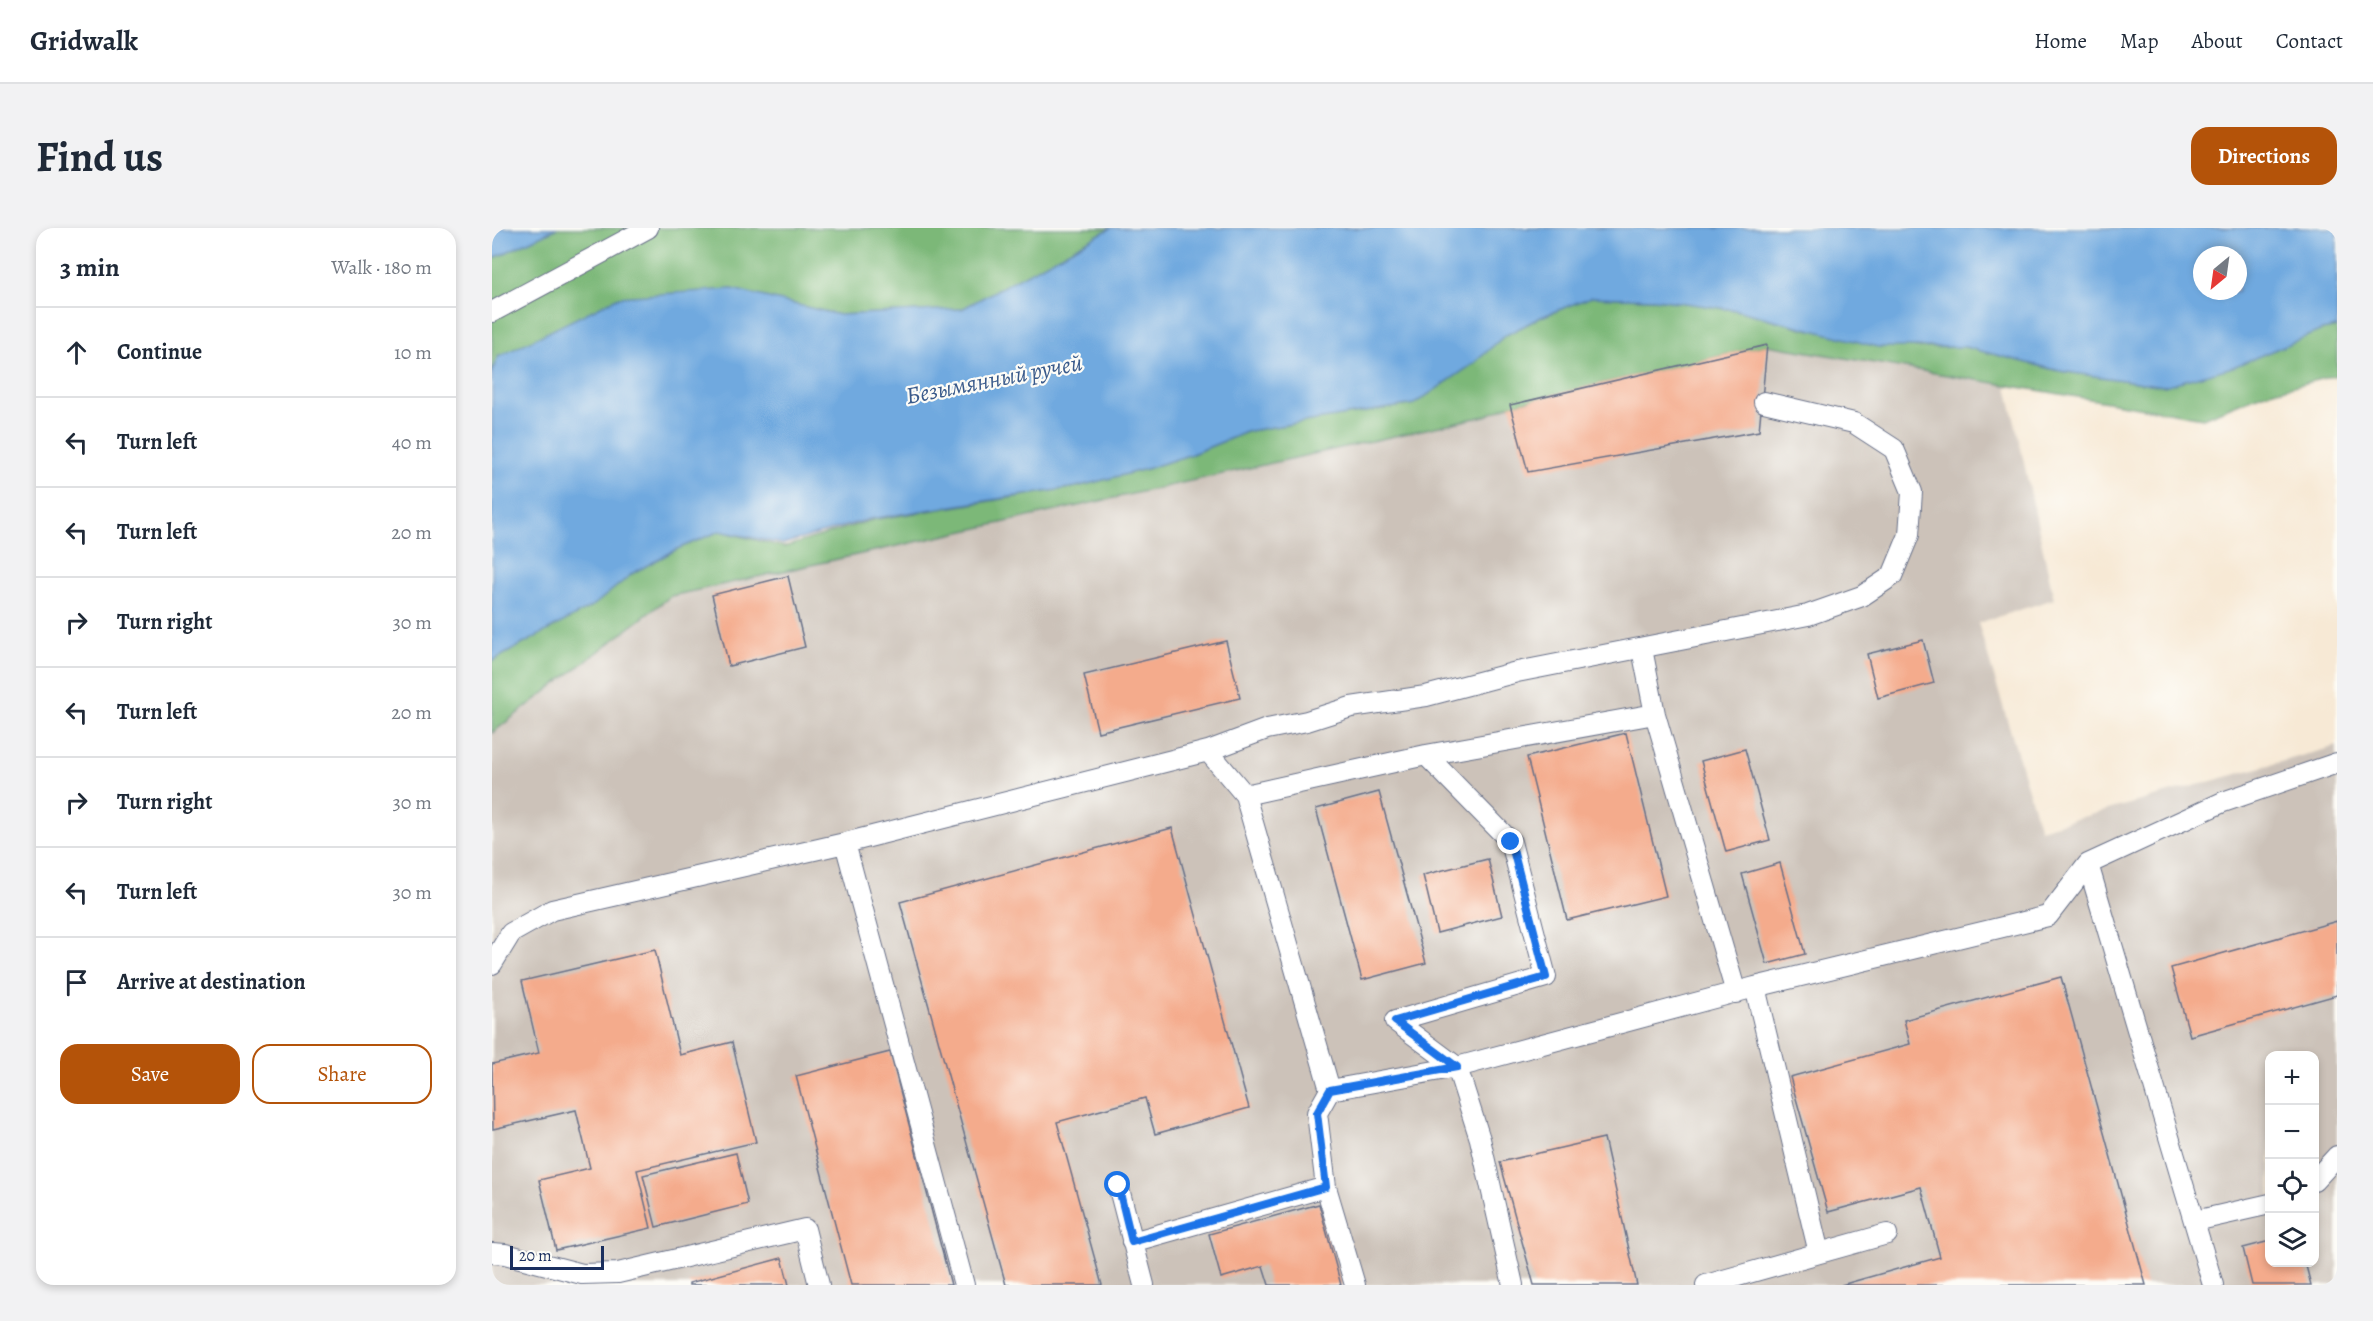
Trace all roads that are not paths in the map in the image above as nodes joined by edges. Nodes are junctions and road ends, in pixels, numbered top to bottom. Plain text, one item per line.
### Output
1 (648, 228) edge
2 (492, 312) edge
3 (1764, 402) dead end
4 (1642, 649) junction
5 (1655, 714) junction
6 (1208, 751) junction
7 (1426, 755) junction
8 (2337, 763) edge
9 (1245, 795) junction
10 (845, 843) junction
11 (2088, 864) junction
12 (502, 934) edge
13 (492, 964) edge
14 (1745, 990) junction
15 (1457, 1067) junction
16 (1330, 1090) junction
17 (2337, 1156) edge
18 (2319, 1175) edge
19 (1118, 1185) dead end
20 (1326, 1187) junction
21 (2265, 1205) edge
22 (2195, 1221) junction
23 (1887, 1234) dead end
24 (1132, 1242) junction
25 (492, 1253) edge
26 (1819, 1254) junction
27 (819, 1285) edge
28 (964, 1285) edge
29 (1144, 1285) edge
30 (1355, 1285) edge
31 (1513, 1285) edge
32 (1706, 1285) edge
33 (2213, 1285) edge

1 - 2 lane
3 - 4 lane
4 - 5 lane
4 - 6 lane
5 - 7 lane
5 - 14 lane
6 - 9 lane
6 - 10 lane
7 - 9 lane
7 - 15 lane
8 - 11 lane
9 - 16 lane
10 - 12 lane
10 - 28 lane
11 - 14 lane
11 - 22 lane
12 - 13 lane
14 - 15 lane
14 - 26 lane
15 - 16 lane
15 - 31 lane
16 - 20 lane
17 - 18 lane
19 - 24 lane
20 - 24 lane
20 - 30 lane
21 - 22 lane
22 - 33 lane
23 - 26 lane
24 - 29 lane
25 - 27 lane
26 - 32 lane

